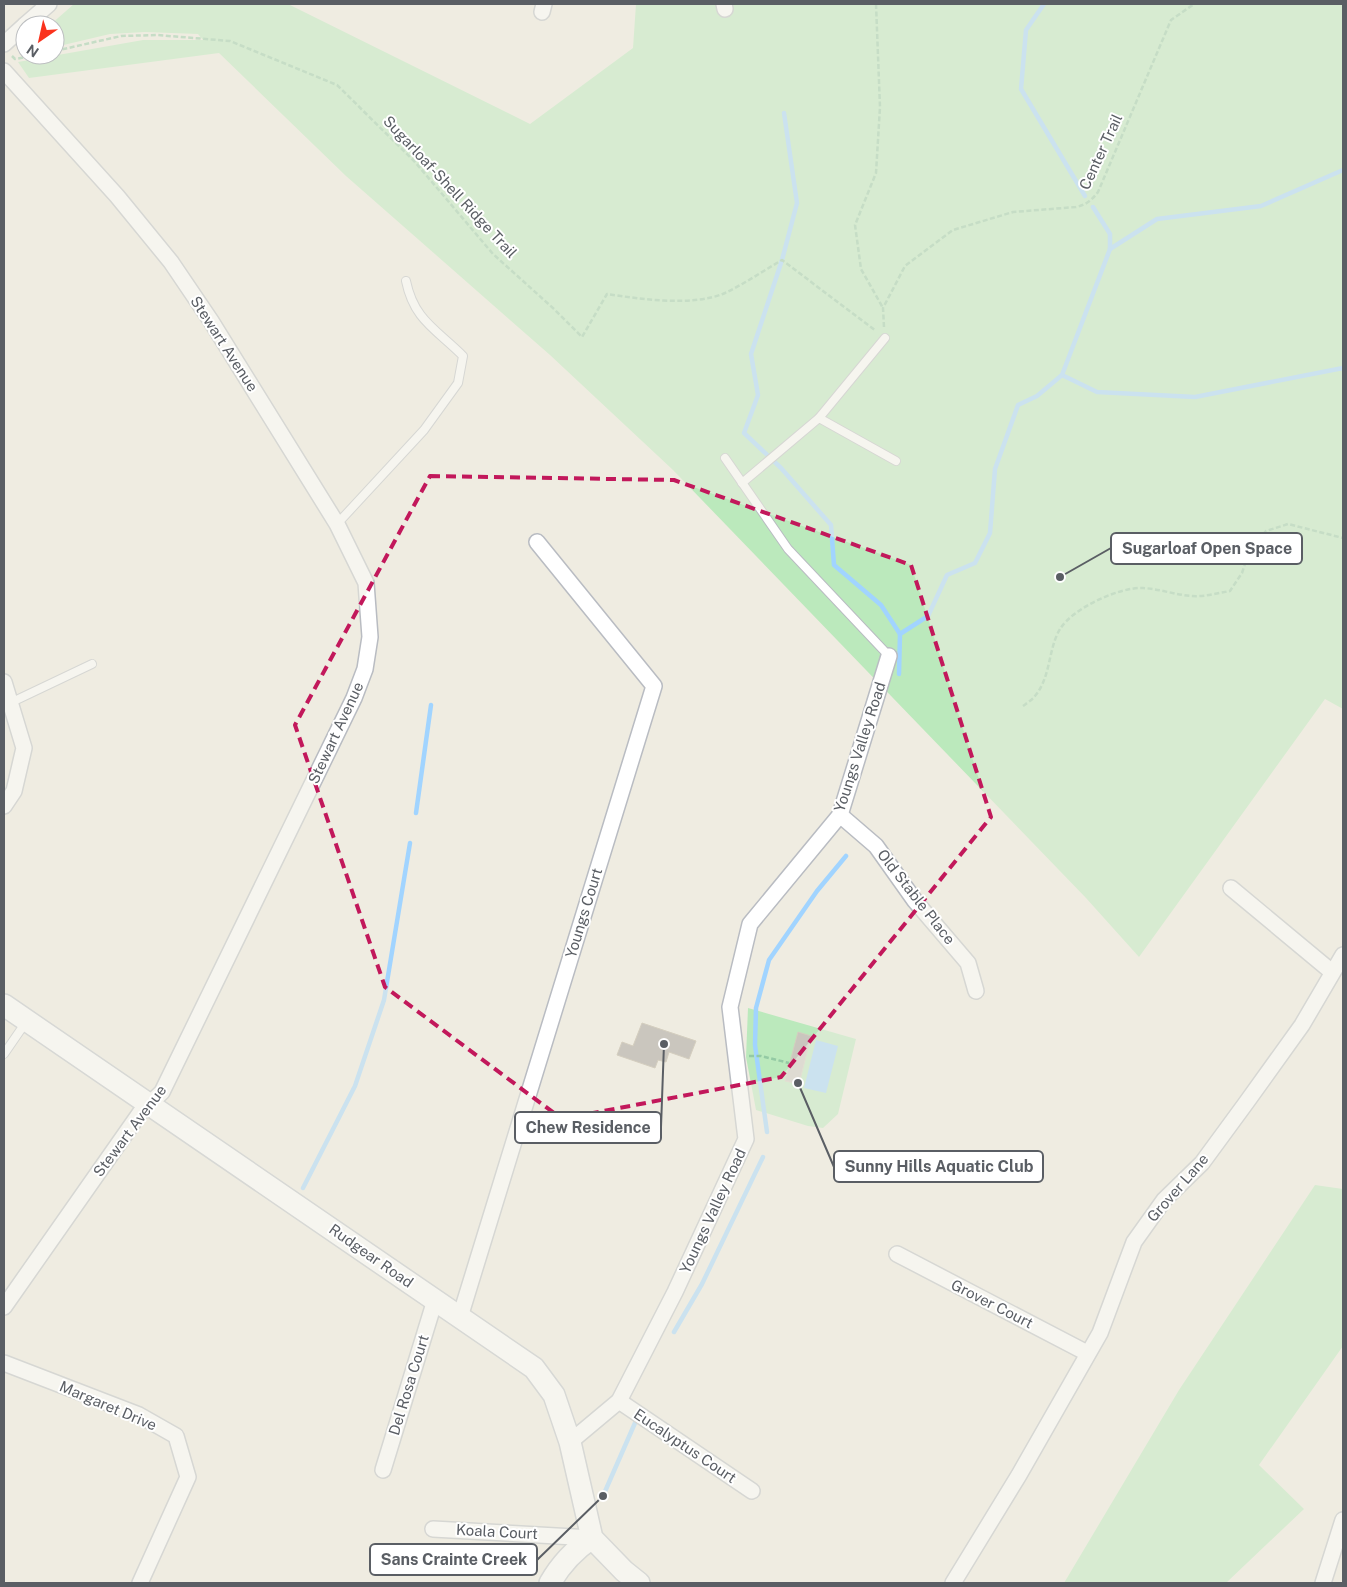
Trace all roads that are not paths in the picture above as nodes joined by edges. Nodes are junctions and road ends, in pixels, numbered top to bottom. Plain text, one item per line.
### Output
1 (49, 4) edge
2 (36, 15) edge
3 (15, 38) edge
4 (7, 49) edge
5 (4, 70) edge
6 (406, 280) dead end
7 (885, 338) road end
8 (820, 418) junction
9 (724, 458) dead end
10 (896, 461) dead end
11 (742, 483) junction
12 (337, 524) junction
13 (537, 542) dead end
14 (889, 656) joint
15 (92, 664) dead end
16 (4, 682) edge
17 (10, 703) junction
18 (4, 806) edge
19 (840, 815) junction
20 (1231, 888) dead end
21 (1343, 955) edge
22 (1332, 972) junction
23 (976, 991) dead end
24 (4, 1005) edge
25 (27, 1021) junction
26 (4, 1054) edge
27 (150, 1104) junction
28 (897, 1254) dead end
29 (435, 1300) junction
30 (4, 1307) edge
31 (460, 1317) junction
32 (1087, 1353) junction
33 (4, 1363) edge
34 (619, 1401) junction
35 (570, 1442) junction
36 (383, 1470) dead end
37 (752, 1491) dead end
38 (1343, 1520) edge
39 (433, 1529) dead end
40 (592, 1538) junction
41 (140, 1583) edge
42 (550, 1583) edge
43 (639, 1583) edge
44 (953, 1583) edge
45 (1323, 1583) edge

1 - 2 street
3 - 4 street
5 - 12 street, Stewart Avenue
6 - 12 lane
7 - 8 lane
8 - 10 lane
8 - 11 lane
9 - 11 lane
11 - 14 lane
12 - 27 street, Stewart Avenue
13 - 31 street, Youngs Court
14 - 19 street, Youngs Valley Road
15 - 17 lane
16 - 17 street
17 - 18 street
19 - 23 street, Old Stable Place
19 - 34 street, Youngs Valley Road
20 - 22 street
21 - 22 street, Grover Lane
22 - 32 street, Grover Lane
24 - 25 street, Rudgear Road
25 - 26 lane
25 - 27 street, Rudgear Road
27 - 29 street, Rudgear Road
27 - 30 street, Stewart Avenue
28 - 32 street, Grover Court
29 - 31 street, Rudgear Road
29 - 36 street, Del Rosa Court
31 - 35 street, Rudgear Road
32 - 44 street, Grover Lane
33 - 41 street, Margaret Drive
34 - 35 street, Youngs Valley Road
34 - 37 street, Eucalyptus Court
35 - 40 street, Rudgear Road
38 - 45 street
39 - 40 street, Koala Court
40 - 42 street
40 - 43 street

